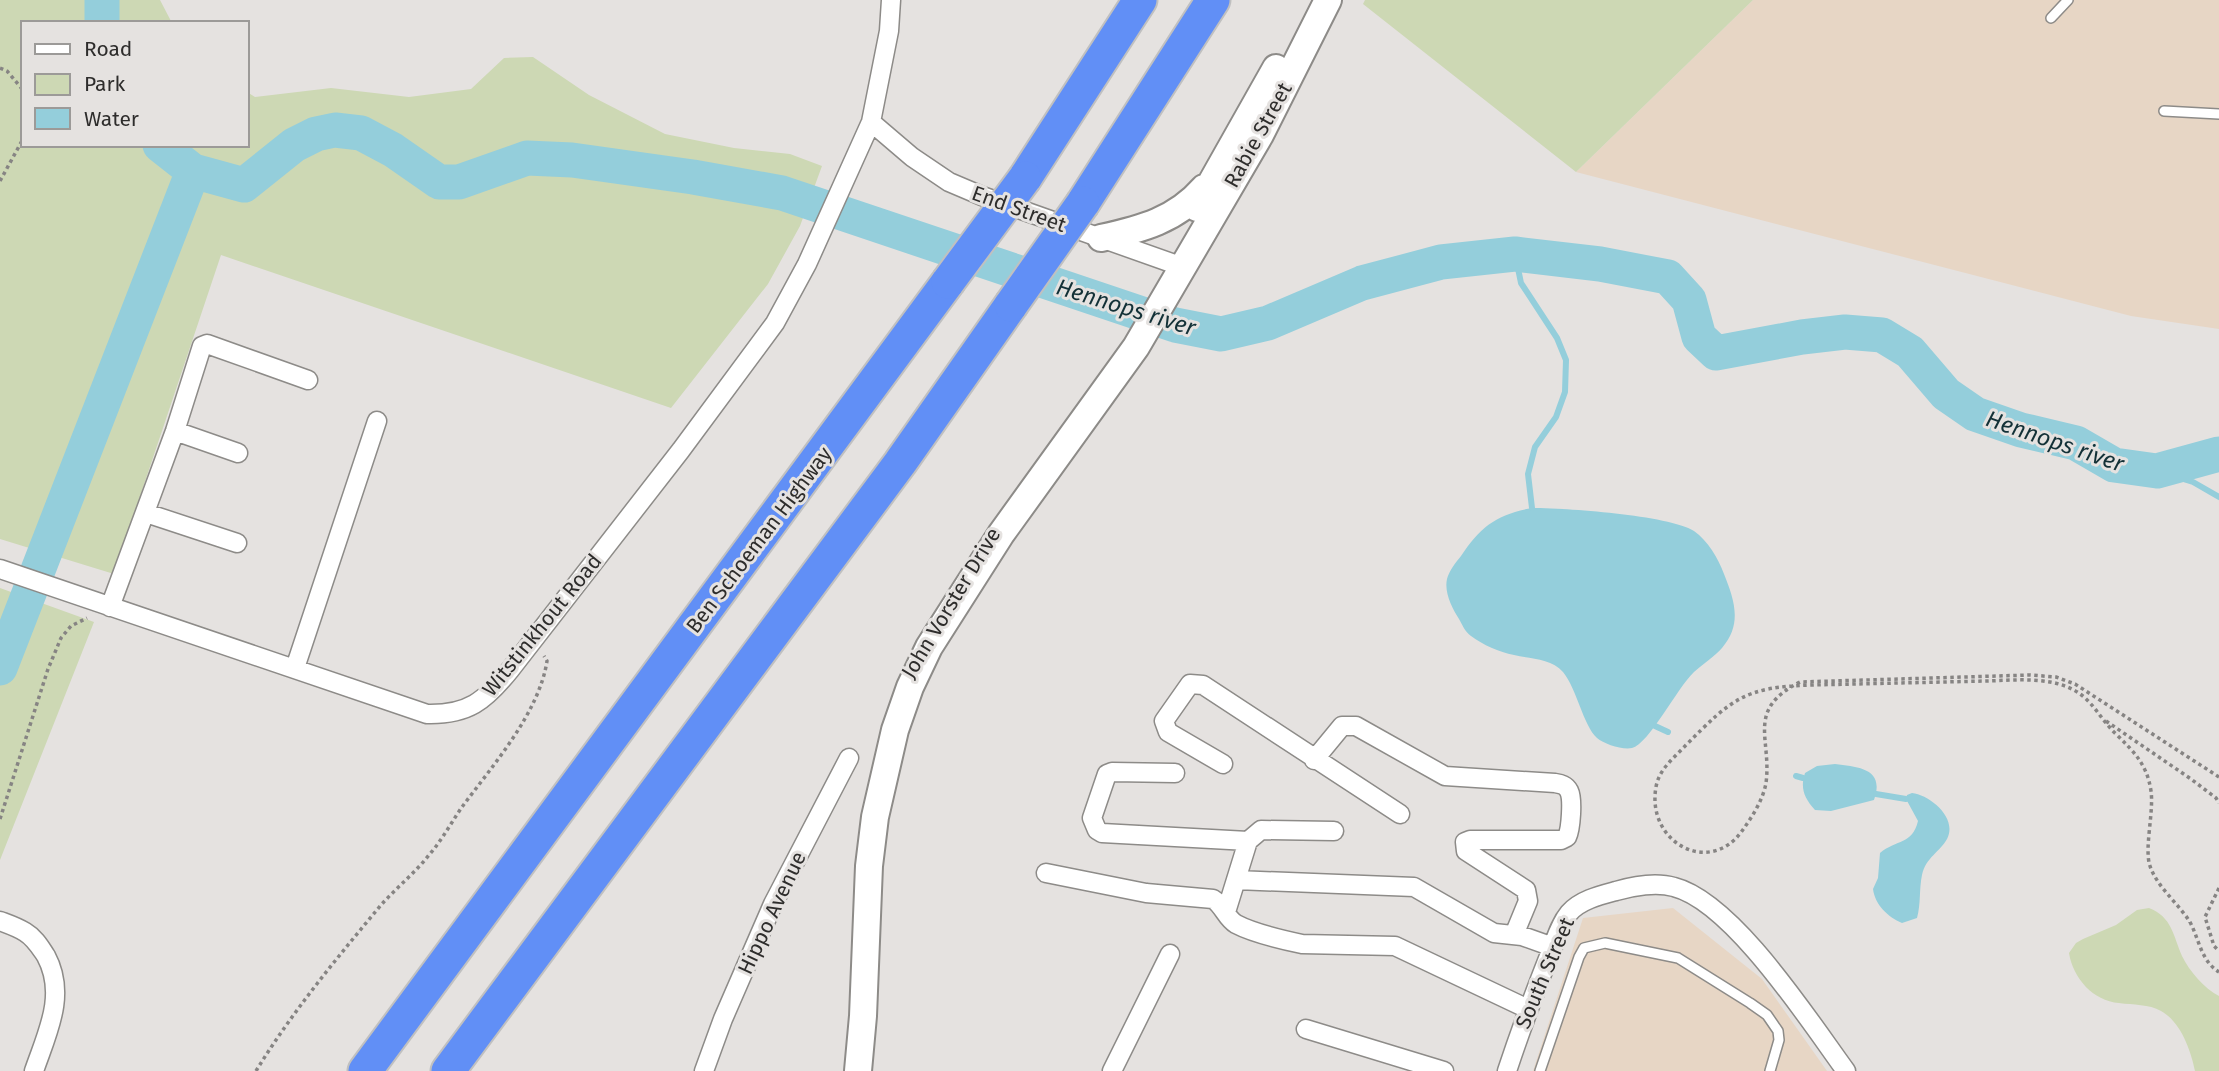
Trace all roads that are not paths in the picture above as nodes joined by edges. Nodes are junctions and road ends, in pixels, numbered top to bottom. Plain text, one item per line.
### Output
1 (891, 0) edge
2 (1140, 0) edge
3 (1213, 0) edge
4 (1316, 0) edge
5 (1328, 0) edge
6 (2068, 0) edge
7 (2051, 18) dead end
8 (2164, 111) dead end
9 (2219, 114) edge
10 (871, 122) junction
11 (1216, 175) junction
12 (1101, 238) junction
13 (1175, 264) junction
14 (1128, 343) junction
15 (308, 380) dead end
16 (377, 421) dead end
17 (175, 431) junction
18 (238, 453) dead end
19 (146, 513) junction
20 (237, 543) dead end
21 (3, 570) edge
22 (106, 606) junction
23 (295, 668) junction
24 (849, 758) dead end
25 (1314, 760) junction
26 (1223, 764) dead end
27 (1175, 773) dead end
28 (1400, 814) dead end
29 (1334, 831) dead end
30 (1248, 841) junction
31 (1046, 873) dead end
32 (1236, 880) junction
33 (1226, 912) junction
34 (0, 921) edge
35 (1514, 935) junction
36 (1553, 947) junction
37 (1170, 954) dead end
38 (1528, 1009) junction
39 (1306, 1029) dead end
40 (1404, 1065) edge
41 (34, 1071) edge
42 (365, 1071) edge
43 (448, 1071) edge
44 (704, 1071) edge
45 (845, 1071) edge
46 (858, 1071) edge
47 (1112, 1071) edge
48 (1444, 1071) edge
49 (1507, 1071) edge
50 (1540, 1071) edge
51 (1770, 1071) edge
52 (1846, 1071) edge

1 - 10 street, Witstinkhout Road
2 - 42 highway, Ben Schoeman Highway, bridge
3 - 43 highway, bridge
4 - 11 main road, Rabie Street
5 - 13 main road, Rabie Street
6 - 7 lane
8 - 9 lane
10 - 12 street, End Street
10 - 23 street, Witstinkhout Road
11 - 12 main road
11 - 13 main road, Rabie Street
12 - 13 street, End Street
13 - 14 main road, John Vorster Drive
14 - 45 main road, John Vorster Drive
14 - 46 main road, John Vorster Drive
15 - 17 street
16 - 23 street
17 - 18 street
17 - 19 street
19 - 20 street
19 - 22 street
21 - 22 street, Witstinkhout Road
22 - 23 street, Witstinkhout Road
24 - 44 street, Hippo Avenue
25 - 26 street
25 - 28 street
25 - 35 street
27 - 30 street
29 - 30 street
30 - 32 street
31 - 33 street
32 - 33 street
32 - 35 street
33 - 38 street
34 - 41 street
35 - 36 street
36 - 38 street, South Street
36 - 52 street, South Street
37 - 47 street
38 - 49 street, South Street
39 - 40 street
40 - 48 street
50 - 51 lane

